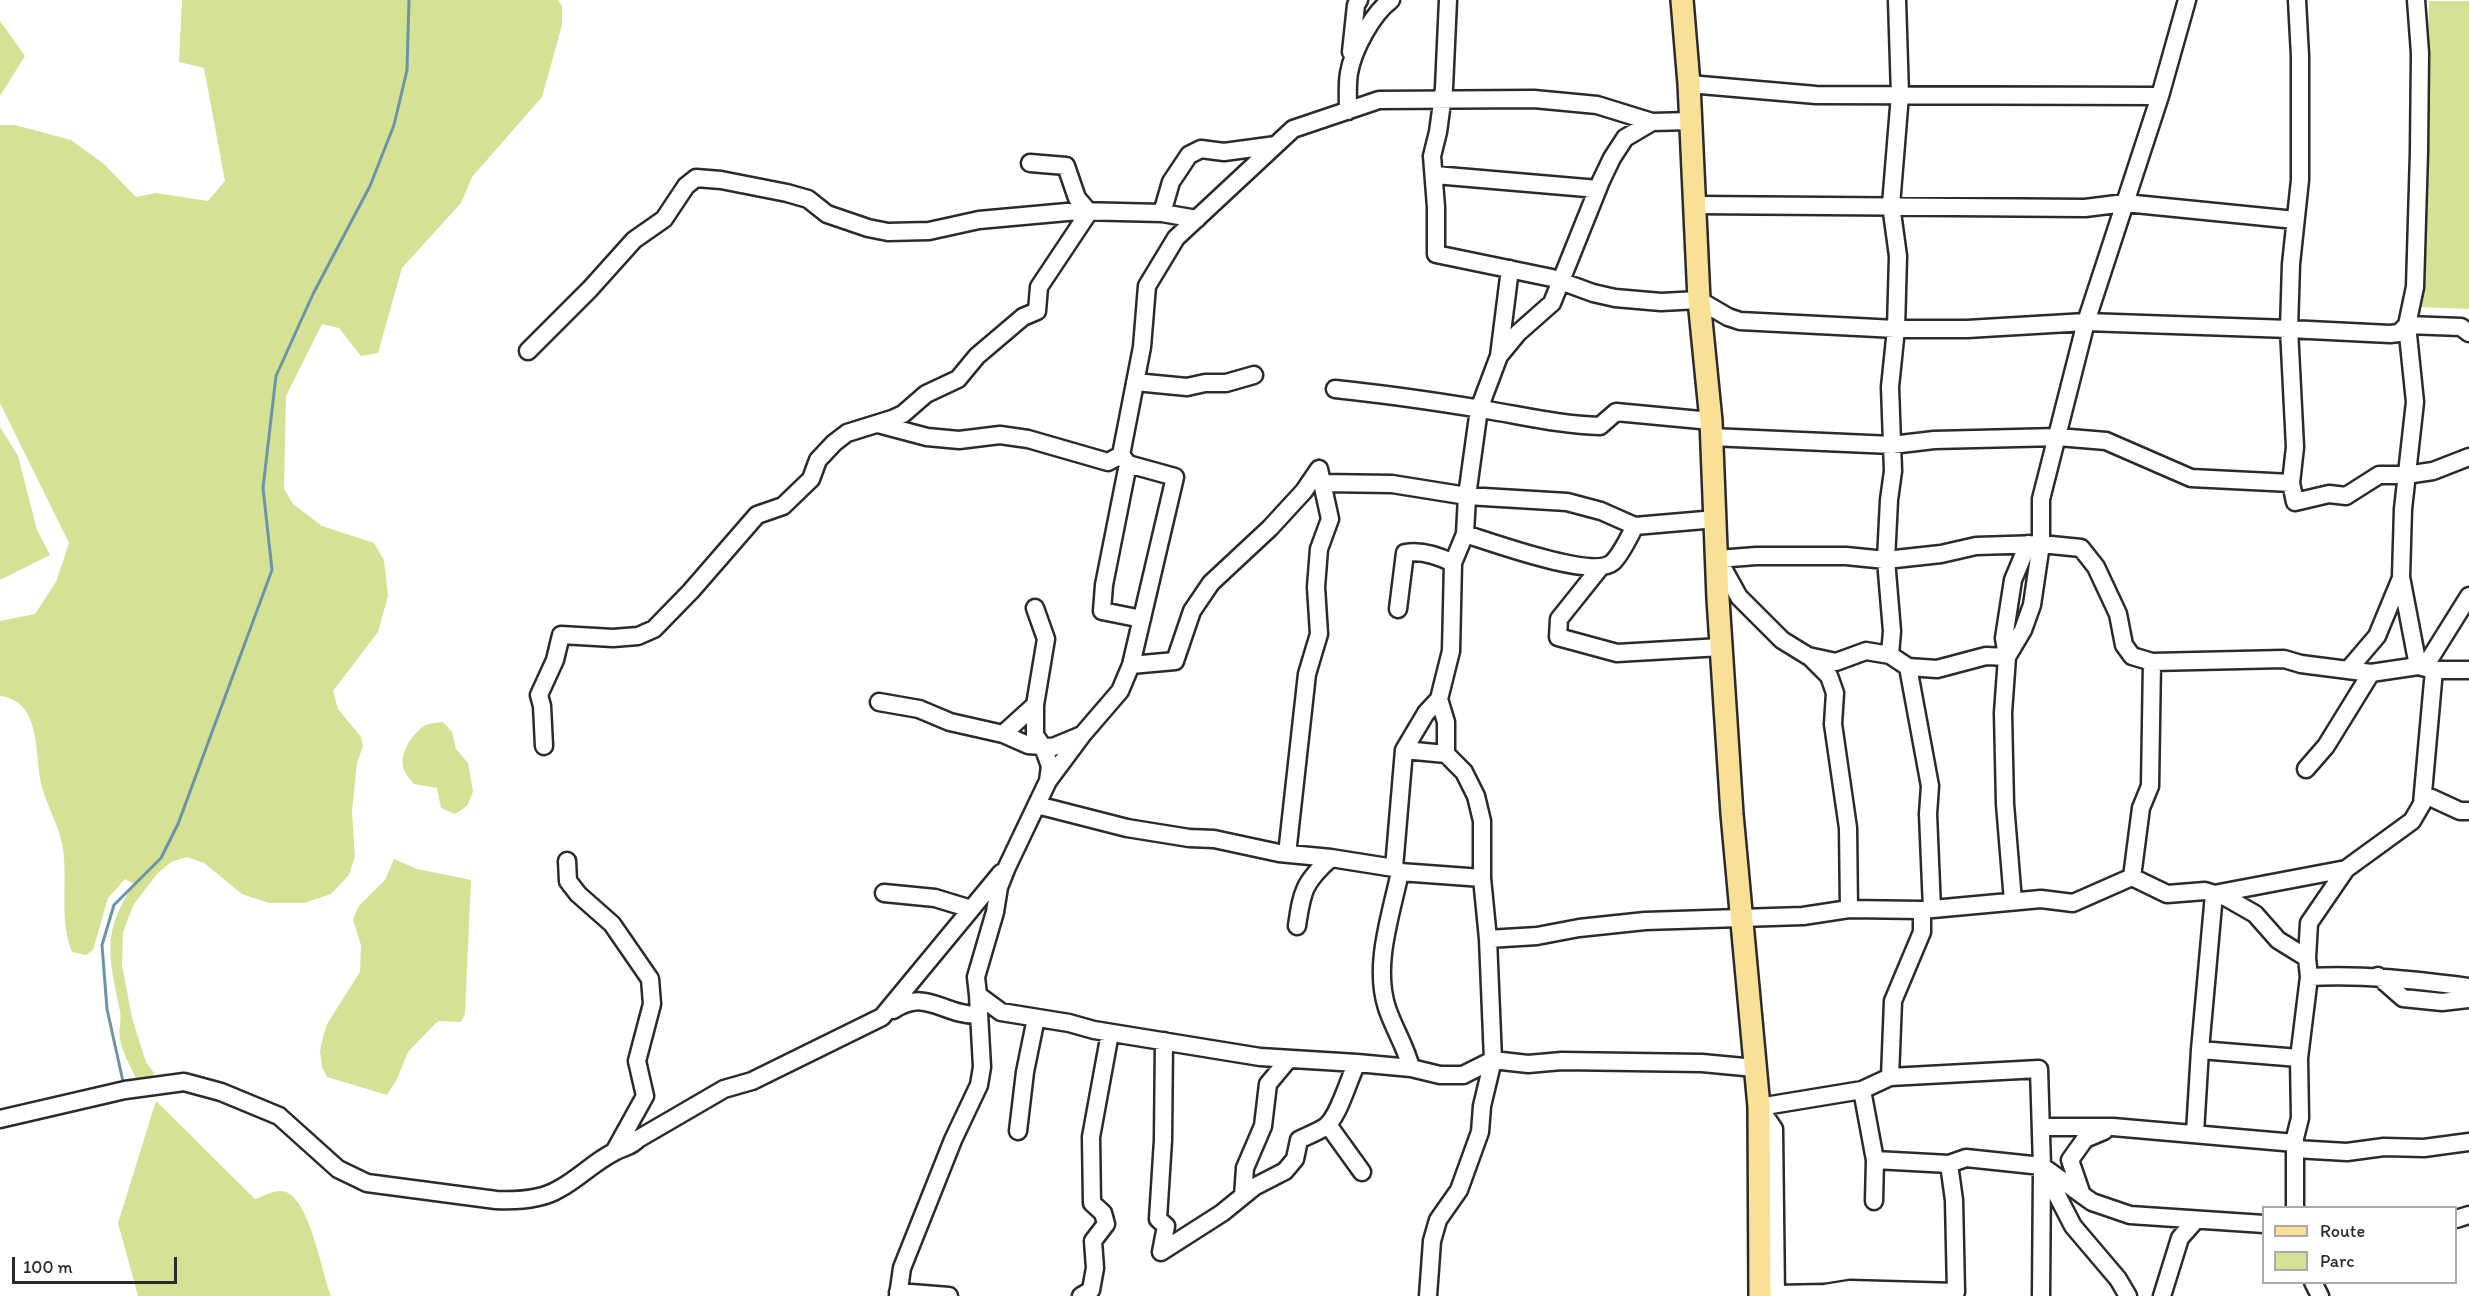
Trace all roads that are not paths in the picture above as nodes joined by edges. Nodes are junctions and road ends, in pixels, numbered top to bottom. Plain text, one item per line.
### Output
1 (1359, 0) edge
2 (1391, 0) edge
3 (1448, 0) edge
4 (1682, 0) edge
5 (1897, 0) edge
6 (2187, 0) edge
7 (2297, 0) edge
8 (2416, 0) edge
9 (1349, 72) junction
10 (1689, 84) junction
11 (1900, 95) junction
12 (2160, 96) junction
13 (1441, 101) junction
14 (1348, 111) junction
15 (1691, 121) junction
16 (1652, 122) junction
17 (1276, 145) junction
18 (1030, 163) dead end
19 (1435, 175) junction
20 (1598, 189) junction
21 (2126, 203) junction
22 (1695, 205) junction
23 (1891, 205) junction
24 (1089, 212) junction
25 (1162, 213) junction
26 (1197, 219) junction
27 (2295, 220) junction
28 (1510, 269) junction
29 (1562, 280) junction
30 (1699, 300) junction
31 (2086, 322) junction
32 (2407, 325) junction
33 (1896, 329) junction
34 (2289, 329) junction
35 (2466, 329) edge
36 (528, 351) dead end
37 (1499, 356) junction
38 (1254, 375) dead end
39 (1135, 381) junction
40 (1335, 389) dead end
41 (1479, 408) junction
42 (877, 424) junction
43 (1711, 429) junction
44 (2058, 437) junction
45 (1892, 445) junction
46 (2469, 457) edge
47 (1124, 460) junction
48 (2406, 475) junction
49 (1322, 483) junction
50 (2291, 483) junction
51 (1467, 496) junction
52 (1716, 519) junction
53 (1635, 526) junction
54 (1466, 534) junction
55 (2035, 544) junction
56 (1718, 559) junction
57 (1886, 560) junction
58 (1454, 563) junction
59 (1599, 569) junction
60 (2401, 577) junction
61 (2469, 596) edge
62 (1035, 608) dead end
63 (1398, 609) dead end
64 (1142, 619) junction
65 (1721, 647) junction
66 (1890, 655) junction
67 (1808, 656) junction
68 (2007, 657) junction
69 (2152, 662) junction
70 (1131, 665) junction
71 (1908, 667) junction
72 (2426, 668) junction
73 (2348, 669) junction
74 (2469, 670) edge
75 (2370, 673) junction
76 (1439, 699) junction
77 (879, 702) dead end
78 (1035, 705) junction
79 (1003, 734) junction
80 (1083, 734) junction
81 (544, 746) dead end
82 (1043, 747) junction
83 (1404, 750) junction
84 (1446, 754) junction
85 (2306, 769) dead end
86 (1048, 781) junction
87 (2423, 794) junction
88 (1037, 805) junction
89 (2469, 811) edge
90 (1287, 854) junction
91 (1331, 858) junction
92 (567, 861) dead end
93 (1007, 867) junction
94 (2346, 869) junction
95 (1397, 870) junction
96 (1482, 878) junction
97 (2132, 878) junction
98 (884, 893) dead end
99 (2214, 894) junction
100 (2013, 901) junction
101 (971, 909) junction
102 (1849, 909) junction
103 (1927, 909) junction
104 (1741, 917) junction
105 (1297, 926) dead end
106 (1488, 939) junction
107 (2307, 958) junction
108 (2378, 976) junction
109 (2309, 977) junction
110 (2469, 987) edge
111 (978, 995) junction
112 (2469, 999) edge
113 (978, 1015) junction
114 (882, 1017) junction
115 (1036, 1018) junction
116 (1110, 1033) junction
117 (1164, 1041) junction
118 (2200, 1050) junction
119 (2299, 1058) junction
120 (1288, 1060) junction
121 (1493, 1060) junction
122 (1357, 1063) junction
123 (1411, 1068) junction
124 (1755, 1068) junction
125 (1890, 1077) junction
126 (1862, 1090) junction
127 (1759, 1107) junction
128 (0, 1119) edge
129 (1325, 1126) junction
130 (2041, 1127) junction
131 (2113, 1127) junction
132 (1018, 1131) dead end
133 (2195, 1133) junction
134 (2469, 1142) edge
135 (2295, 1146) junction
136 (614, 1152) junction
137 (1875, 1160) junction
138 (1949, 1164) junction
139 (2042, 1166) junction
140 (1362, 1172) dead end
141 (2082, 1195) junction
142 (1243, 1196) junction
143 (1874, 1201) dead end
144 (2295, 1206) edge
145 (2170, 1218) junction
146 (2196, 1220) junction
147 (2262, 1224) edge
148 (2180, 1238) junction
149 (898, 1294) edge
150 (1771, 1295) edge
151 (949, 1296) edge
152 (1081, 1296) edge
153 (1428, 1296) edge
154 (2041, 1296) edge
155 (2128, 1296) edge
156 (2162, 1296) edge

1 - 9 street
2 - 9 street
3 - 13 street
4 - 10 main road
5 - 11 street
6 - 12 street
7 - 27 street
8 - 32 street
9 - 14 street
10 - 11 street
10 - 15 main road
11 - 12 street
11 - 23 street
12 - 21 street
13 - 14 street
13 - 16 street
13 - 19 street
14 - 17 street
15 - 16 street
15 - 22 main road
16 - 20 street
17 - 25 street
17 - 26 street
18 - 24 street
19 - 20 street
19 - 28 street
20 - 29 street
21 - 23 street
21 - 27 street
21 - 31 street
22 - 23 street
22 - 30 main road
23 - 33 street
24 - 25 street
24 - 36 street
24 - 42 street
25 - 26 street
26 - 39 street
27 - 34 street
28 - 29 street
28 - 37 street
29 - 30 street
29 - 37 street
30 - 33 street
30 - 43 main road
31 - 33 street
31 - 34 street
31 - 44 street
32 - 34 street
32 - 35 street
32 - 48 street
33 - 45 street
34 - 50 street
37 - 41 street
38 - 39 street
39 - 47 street
40 - 41 street
41 - 43 street
41 - 51 street
42 - 47 street
42 - 81 street
43 - 45 street
43 - 52 main road
44 - 45 street
44 - 50 street
44 - 55 street
45 - 57 street
46 - 48 street
47 - 64 street
47 - 64 street
48 - 50 street
48 - 60 street
49 - 51 street
49 - 70 street
49 - 90 street
51 - 53 street
51 - 54 street
52 - 53 street
52 - 56 main road
53 - 59 street
54 - 58 street
54 - 59 street
55 - 57 street
55 - 68 street
55 - 69 street
56 - 57 street
56 - 65 main road
56 - 67 street
57 - 66 street
58 - 63 street
58 - 76 street
59 - 65 street
60 - 72 street
60 - 73 street
61 - 72 street
62 - 78 street
64 - 70 street
65 - 104 main road
66 - 67 street
66 - 71 street
67 - 102 street
68 - 71 street
68 - 100 street
69 - 73 street
69 - 97 street
70 - 80 street
71 - 103 street
72 - 74 street
72 - 75 street
72 - 87 street
73 - 75 street
75 - 85 street
76 - 83 street
76 - 84 street
77 - 79 street
78 - 79 street
78 - 82 street
79 - 82 street
80 - 82 street
80 - 86 street
82 - 86 street
83 - 84 street
83 - 95 street
84 - 96 street
86 - 88 street
87 - 89 street
87 - 94 street
88 - 90 street
88 - 93 street
90 - 91 street
91 - 95 street
91 - 105 street
92 - 136 street
93 - 101 street
93 - 111 street
94 - 99 street
94 - 107 street
95 - 96 street
95 - 123 street
96 - 106 street
97 - 99 street
97 - 100 street
98 - 101 street
99 - 107 street
99 - 118 street
100 - 103 street
101 - 114 street
102 - 103 street
102 - 104 street
103 - 125 street
104 - 106 street
104 - 124 main road
106 - 121 street
107 - 109 street
108 - 109 street
108 - 110 street
108 - 112 street
109 - 119 street
111 - 113 street
111 - 115 street
113 - 114 street
113 - 149 street
114 - 136 street
115 - 116 street
115 - 132 street
116 - 117 street
116 - 152 street
117 - 120 street
117 - 142 street
118 - 119 street
118 - 133 street
119 - 135 street
120 - 122 street
120 - 142 street
121 - 123 street
121 - 124 street
121 - 153 street
122 - 123 street
122 - 129 street
124 - 127 main road
125 - 126 street
125 - 130 street
126 - 127 street
126 - 137 street
127 - 150 main road
128 - 136 street
129 - 140 street
129 - 142 street
130 - 131 street
130 - 139 street
131 - 133 street
131 - 141 street
133 - 135 street
134 - 135 street
135 - 144 street
137 - 138 street
137 - 143 street
138 - 139 street
138 - 150 street
139 - 141 street
139 - 154 street
139 - 155 street
141 - 145 street
145 - 146 street
145 - 148 street
146 - 147 street
146 - 148 street
148 - 156 street
149 - 151 street

